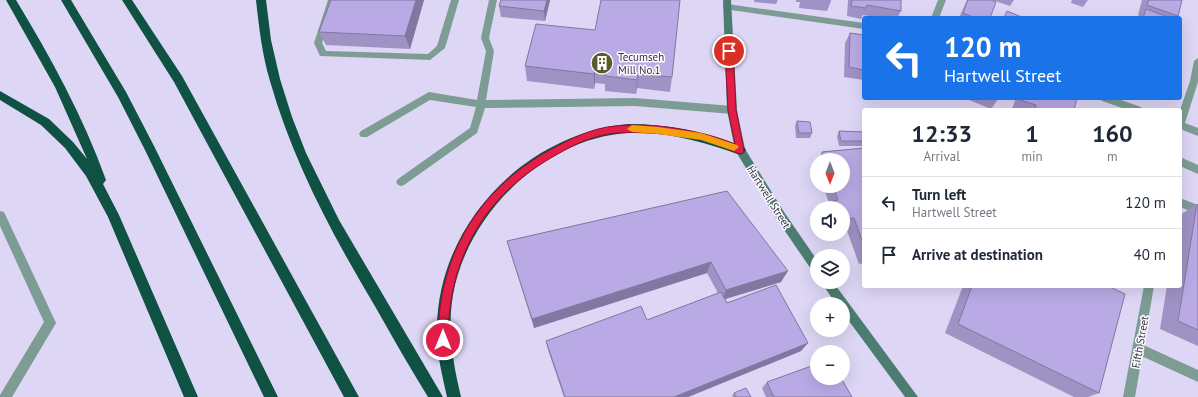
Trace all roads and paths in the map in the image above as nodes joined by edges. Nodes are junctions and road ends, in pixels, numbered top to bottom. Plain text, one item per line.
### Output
1 (11, 0) edge
2 (66, 0) edge
3 (127, 0) edge
4 (261, 0) edge
5 (332, 0) edge
6 (454, 0) edge
7 (493, 0) edge
8 (942, 0) edge
9 (727, 4) edge
10 (936, 16) edge
11 (862, 26) edge
12 (1198, 61) edge
13 (0, 95) edge
14 (1110, 100) edge
15 (482, 104) junction
16 (1132, 108) edge
17 (732, 110) junction
18 (1182, 118) edge
19 (1182, 125) edge
20 (1198, 132) edge
21 (364, 134) dead end
22 (740, 150) junction
23 (1182, 163) edge
24 (1198, 170) edge
25 (401, 182) dead end
26 (1182, 203) edge
27 (1198, 210) edge
28 (0, 215) edge
29 (113, 215) junction
30 (810, 259) edge
31 (1149, 288) edge
32 (831, 289) edge
33 (838, 297) edge
34 (850, 313) edge
35 (1139, 348) junction
36 (173, 357) junction
37 (1198, 376) edge
38 (5, 397) edge
39 (183, 397) edge
40 (191, 397) edge
41 (272, 397) edge
42 (352, 397) edge
43 (436, 397) edge
44 (454, 397) edge
45 (912, 397) edge
46 (1129, 397) edge

1 - 29 highway
2 - 41 highway
3 - 42 highway
4 - 43 highway
5 - 6 street
7 - 15 street
8 - 10 street
9 - 11 street
9 - 17 main road, Hartwell Street
12 - 18 street
13 - 29 highway
14 - 16 street
15 - 17 street
15 - 21 street
15 - 25 street
17 - 22 main road, Hartwell Street
19 - 20 street
22 - 30 main road, Hartwell Street
22 - 44 highway
23 - 24 street
26 - 27 street
28 - 38 street
29 - 36 highway
31 - 35 street, Fifth Street
32 - 33 main road
34 - 45 main road
35 - 37 street
35 - 46 street, Fifth Street
36 - 39 highway
36 - 40 highway

